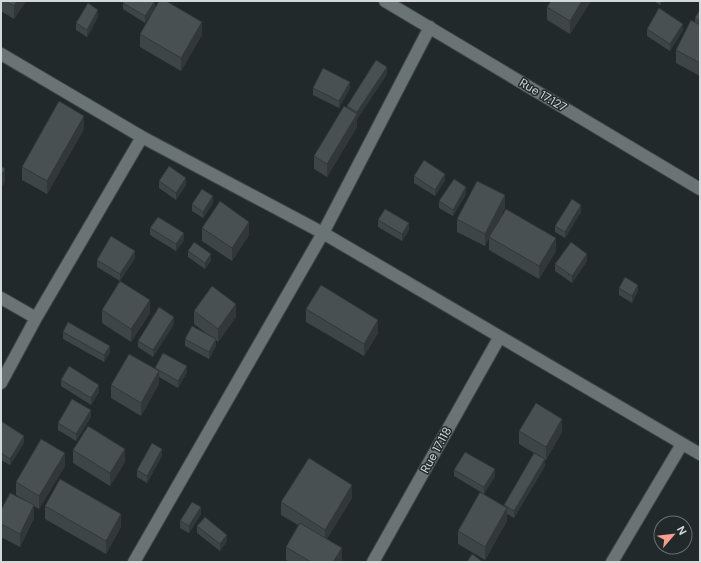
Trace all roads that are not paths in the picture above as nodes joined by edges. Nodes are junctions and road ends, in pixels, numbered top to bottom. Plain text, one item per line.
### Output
1 (385, 1) edge
2 (430, 27) junction
3 (1, 54) edge
4 (142, 137) junction
5 (700, 189) edge
6 (323, 233) junction
7 (1, 298) edge
8 (36, 318) junction
9 (499, 338) junction
10 (1, 383) edge
11 (682, 444) junction
12 (700, 454) edge
13 (134, 562) edge
14 (373, 562) edge
15 (612, 562) edge

1 - 2 street, Rue 17.127
2 - 5 street, Rue 17.127
2 - 6 street
3 - 4 street
4 - 6 street
4 - 8 street
6 - 9 street
6 - 13 street
7 - 8 street
8 - 10 street
9 - 11 street
9 - 14 street, Rue 17.118
11 - 12 street
11 - 15 street

